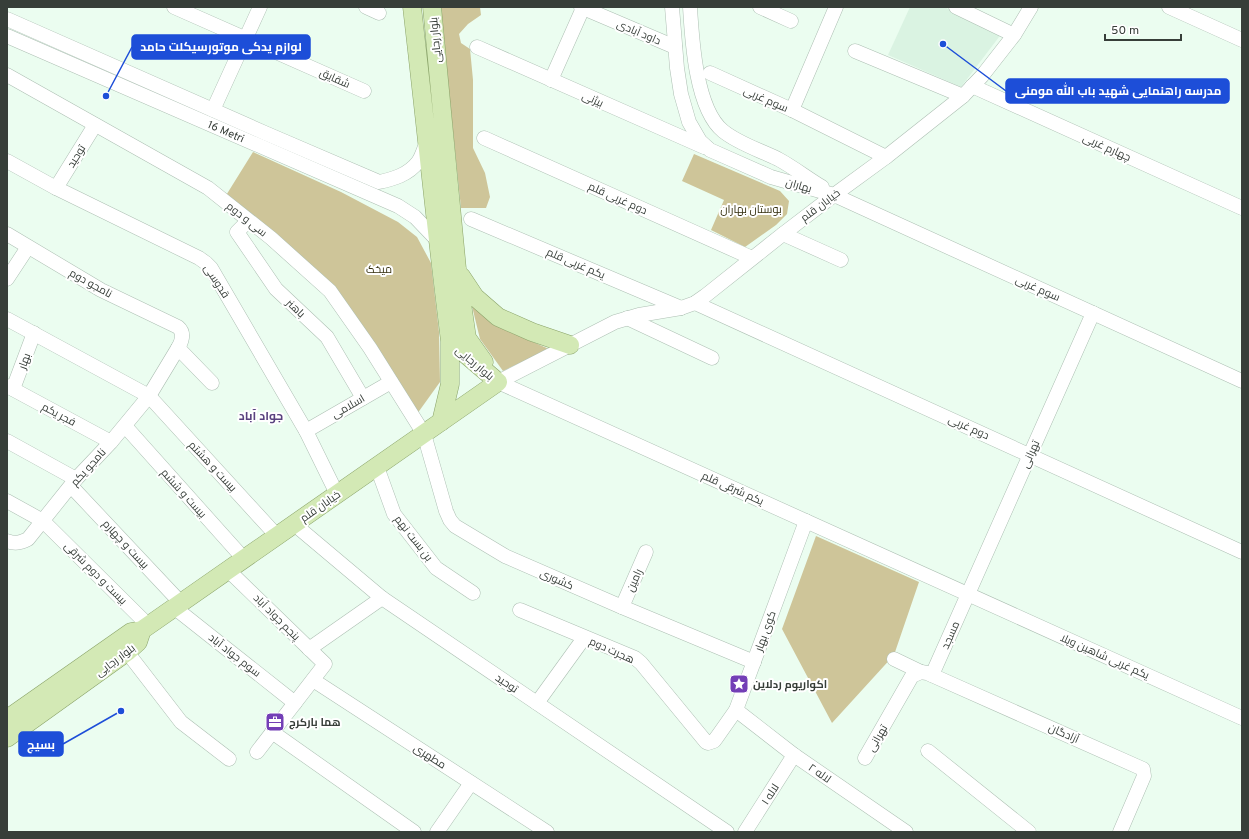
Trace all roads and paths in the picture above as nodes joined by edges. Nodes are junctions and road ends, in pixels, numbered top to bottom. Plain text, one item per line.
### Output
1 (12, 7) edge
2 (174, 7) edge
3 (260, 7) edge
4 (412, 7) edge
5 (432, 7) edge
6 (672, 7) edge
7 (690, 7) edge
8 (760, 7) edge
9 (836, 7) edge
10 (956, 7) edge
11 (1031, 7) edge
12 (1169, 7) edge
13 (582, 8) edge
14 (10, 20) edge
15 (791, 21) dead end
16 (7, 35) edge
17 (1014, 35) junction
18 (247, 39) junction
19 (1242, 40) edge
20 (478, 47) dead end
21 (675, 47) junction
22 (855, 51) dead end
23 (710, 73) dead end
24 (7, 75) edge
25 (552, 80) junction
26 (364, 91) dead end
27 (968, 91) junction
28 (213, 110) junction
29 (792, 110) junction
30 (95, 125) junction
31 (484, 138) dead end
32 (428, 142) junction
33 (710, 150) junction
34 (886, 157) junction
35 (779, 159) junction
36 (7, 161) edge
37 (771, 176) junction
38 (56, 188) junction
39 (834, 195) junction
40 (1242, 208) edge
41 (471, 219) dead end
42 (248, 221) junction
43 (7, 234) edge
44 (782, 234) junction
45 (437, 240) junction
46 (28, 247) junction
47 (752, 258) junction
48 (841, 260) dead end
49 (457, 269) junction
50 (7, 279) edge
51 (695, 302) junction
52 (681, 308) junction
53 (1093, 313) junction
54 (627, 318) junction
55 (7, 319) edge
56 (34, 333) junction
57 (467, 338) junction
58 (450, 341) junction
59 (180, 343) junction
60 (570, 344) junction
61 (712, 358) dead end
62 (1242, 381) edge
63 (391, 382) junction
64 (498, 382) junction
65 (212, 383) dead end
66 (10, 388) edge
67 (148, 396) junction
68 (363, 398) junction
69 (441, 422) junction
70 (125, 426) junction
71 (306, 431) junction
72 (424, 434) junction
73 (7, 441) edge
74 (111, 442) junction
75 (1030, 455) junction
76 (377, 467) junction
77 (74, 482) junction
78 (337, 494) junction
79 (7, 501) edge
80 (43, 521) junction
81 (806, 521) junction
82 (294, 524) junction
83 (277, 536) junction
84 (7, 541) edge
85 (646, 552) dead end
86 (1242, 552) edge
87 (244, 560) junction
88 (228, 570) junction
89 (473, 592) dead end
90 (968, 594) junction
91 (382, 598) junction
92 (178, 605) junction
93 (622, 607) junction
94 (520, 610) dead end
95 (146, 628) junction
96 (584, 638) junction
97 (310, 649) junction
98 (127, 652) junction
99 (894, 659) dead end
100 (754, 662) junction
101 (922, 674) junction
102 (312, 680) junction
103 (295, 703) junction
104 (537, 703) junction
105 (736, 710) junction
106 (1242, 718) edge
107 (7, 719) edge
108 (272, 732) junction
109 (717, 737) joint
110 (7, 738) edge
111 (928, 751) dead end
112 (257, 752) dead end
113 (794, 755) junction
114 (865, 758) dead end
115 (229, 759) dead end
116 (471, 783) junction
117 (414, 832) edge
118 (437, 832) edge
119 (547, 832) edge
120 (727, 832) edge
121 (745, 832) edge
122 (906, 832) edge
123 (1029, 832) edge
124 (1120, 832) edge

1 - 14 street
2 - 18 street, شقایق
3 - 18 street
4 - 32 main road, بلوار رجایی
5 - 49 main road, بلوار رجایی
6 - 21 street, بهاران
7 - 35 street, بهاران
8 - 15 street
9 - 29 street
10 - 17 street
11 - 17 street, خیابان قلم
12 - 19 street
13 - 21 street, داود آبادی
13 - 25 street
14 - 16 street
14 - 28 street, 16 Metri
16 - 45 street, 16 Metri
17 - 27 street, خیابان قلم
18 - 26 street, شقایق
18 - 28 street
20 - 25 street, بیژنی
21 - 33 street, بهاران
22 - 27 street
23 - 29 street, سوم غربی
24 - 30 street, سی و دوم
25 - 33 street, بیژنی
27 - 34 street, خیابان قلم
27 - 40 street, چهارم غربی
28 - 32 street, 16 Metri
29 - 34 street, سوم غربی
30 - 38 street, توحید
30 - 42 street, سی و دوم
31 - 47 street, دوم غربی قلم
32 - 45 main road, بلوار رجایی
33 - 37 street, بهاران
34 - 39 street, خیابان قلم
35 - 37 street
35 - 39 street, بهاران
36 - 38 street, قدوسی
37 - 39 street, بهاران
38 - 71 street, قدوسی
39 - 44 street, خیابان قلم
39 - 53 street, سوم غربی
41 - 52 street, یکم غربی قلم
42 - 63 street, سی و دوم
42 - 68 street, باهنر
43 - 46 street, نامجو دوم
44 - 47 street, خیابان قلم
44 - 48 street
45 - 58 main road, بلوار رجایی
46 - 50 street
46 - 59 street, نامجو دوم
47 - 51 street, خیابان قلم
49 - 57 main road, بلوار رجایی
49 - 60 main road
51 - 52 street, خیابان قلم
51 - 75 street, دوم غربی
52 - 54 street, خیابان قلم
53 - 62 street, سوم غربی
53 - 75 street, تهرانی
54 - 60 street, خیابان قلم
54 - 61 street
55 - 56 street
56 - 66 street, بهار
56 - 67 street
57 - 58 main road
57 - 64 main road, بلوار رجایی
58 - 64 main road, بلوار رجایی
58 - 69 main road
59 - 65 street, نامجو دوم
59 - 67 street, نامجو یکم
60 - 64 street, خیابان قلم
63 - 68 street, اسلامی
63 - 72 street, سی و دوم
64 - 69 main road, خیابان قلم
64 - 81 street, یکم شرقی قلم
66 - 74 street, فجر یکم
67 - 70 street, نامجو یکم
67 - 83 street, بیست و هشتم
68 - 71 street, اسلامی
69 - 72 main road, خیابان قلم
70 - 74 street, نامجو یکم
70 - 87 street, بیست و ششم
71 - 78 street, قدوسی
72 - 76 main road, خیابان قلم
72 - 93 street, کشوری
73 - 77 street, بیست و چهارم
74 - 77 street, نامجو یکم
75 - 86 street, دوم غربی
75 - 90 street, تهرانی
76 - 78 main road, خیابان قلم
76 - 89 street, بن بست نهم
77 - 80 street, نامجو یکم
77 - 92 street, بیست و چهارم
78 - 82 main road, خیابان قلم
79 - 80 street, بیست و دوم شرقی
80 - 84 street, نامجو یکم
80 - 95 street, بیست و دوم شرقی
81 - 90 street, یکم شرقی قلم
81 - 100 street, کوی بهار
82 - 83 main road, خیابان قلم
82 - 91 street, توحید
83 - 87 main road, خیابان قلم
85 - 93 street, رامین
87 - 88 main road, خیابان قلم
88 - 92 main road, خیابان قلم
88 - 97 street, پنجم جواد آباد
90 - 101 street, مسجد
90 - 106 street, یکم غربی شاهین ویلا
91 - 97 street
91 - 104 street, توحید
92 - 95 main road, خیابان قلم
92 - 103 street, سوم جواد آباد
93 - 100 street, کشوری
94 - 96 street, هجرت دوم
95 - 98 main road, بلوار رجایی
95 - 107 main road, بلوار رجایی
96 - 104 street
96 - 109 street, هجرت دوم
97 - 102 street, پنجم جواد آباد
98 - 110 main road, بلوار رجایی
98 - 115 street
99 - 101 street, آزادگان
100 - 105 street, کوی بهار
101 - 114 street, تهرانی
101 - 124 street, آزادگان
102 - 103 street
102 - 116 street, مطهری
103 - 108 street
104 - 120 street, توحید
105 - 109 street, کوی بهار
105 - 113 street, لاله ۲
108 - 112 street
108 - 117 street
111 - 123 street
113 - 121 street, لاله ۱
113 - 122 street, لاله ۲
116 - 118 street
116 - 119 street, مطهری

